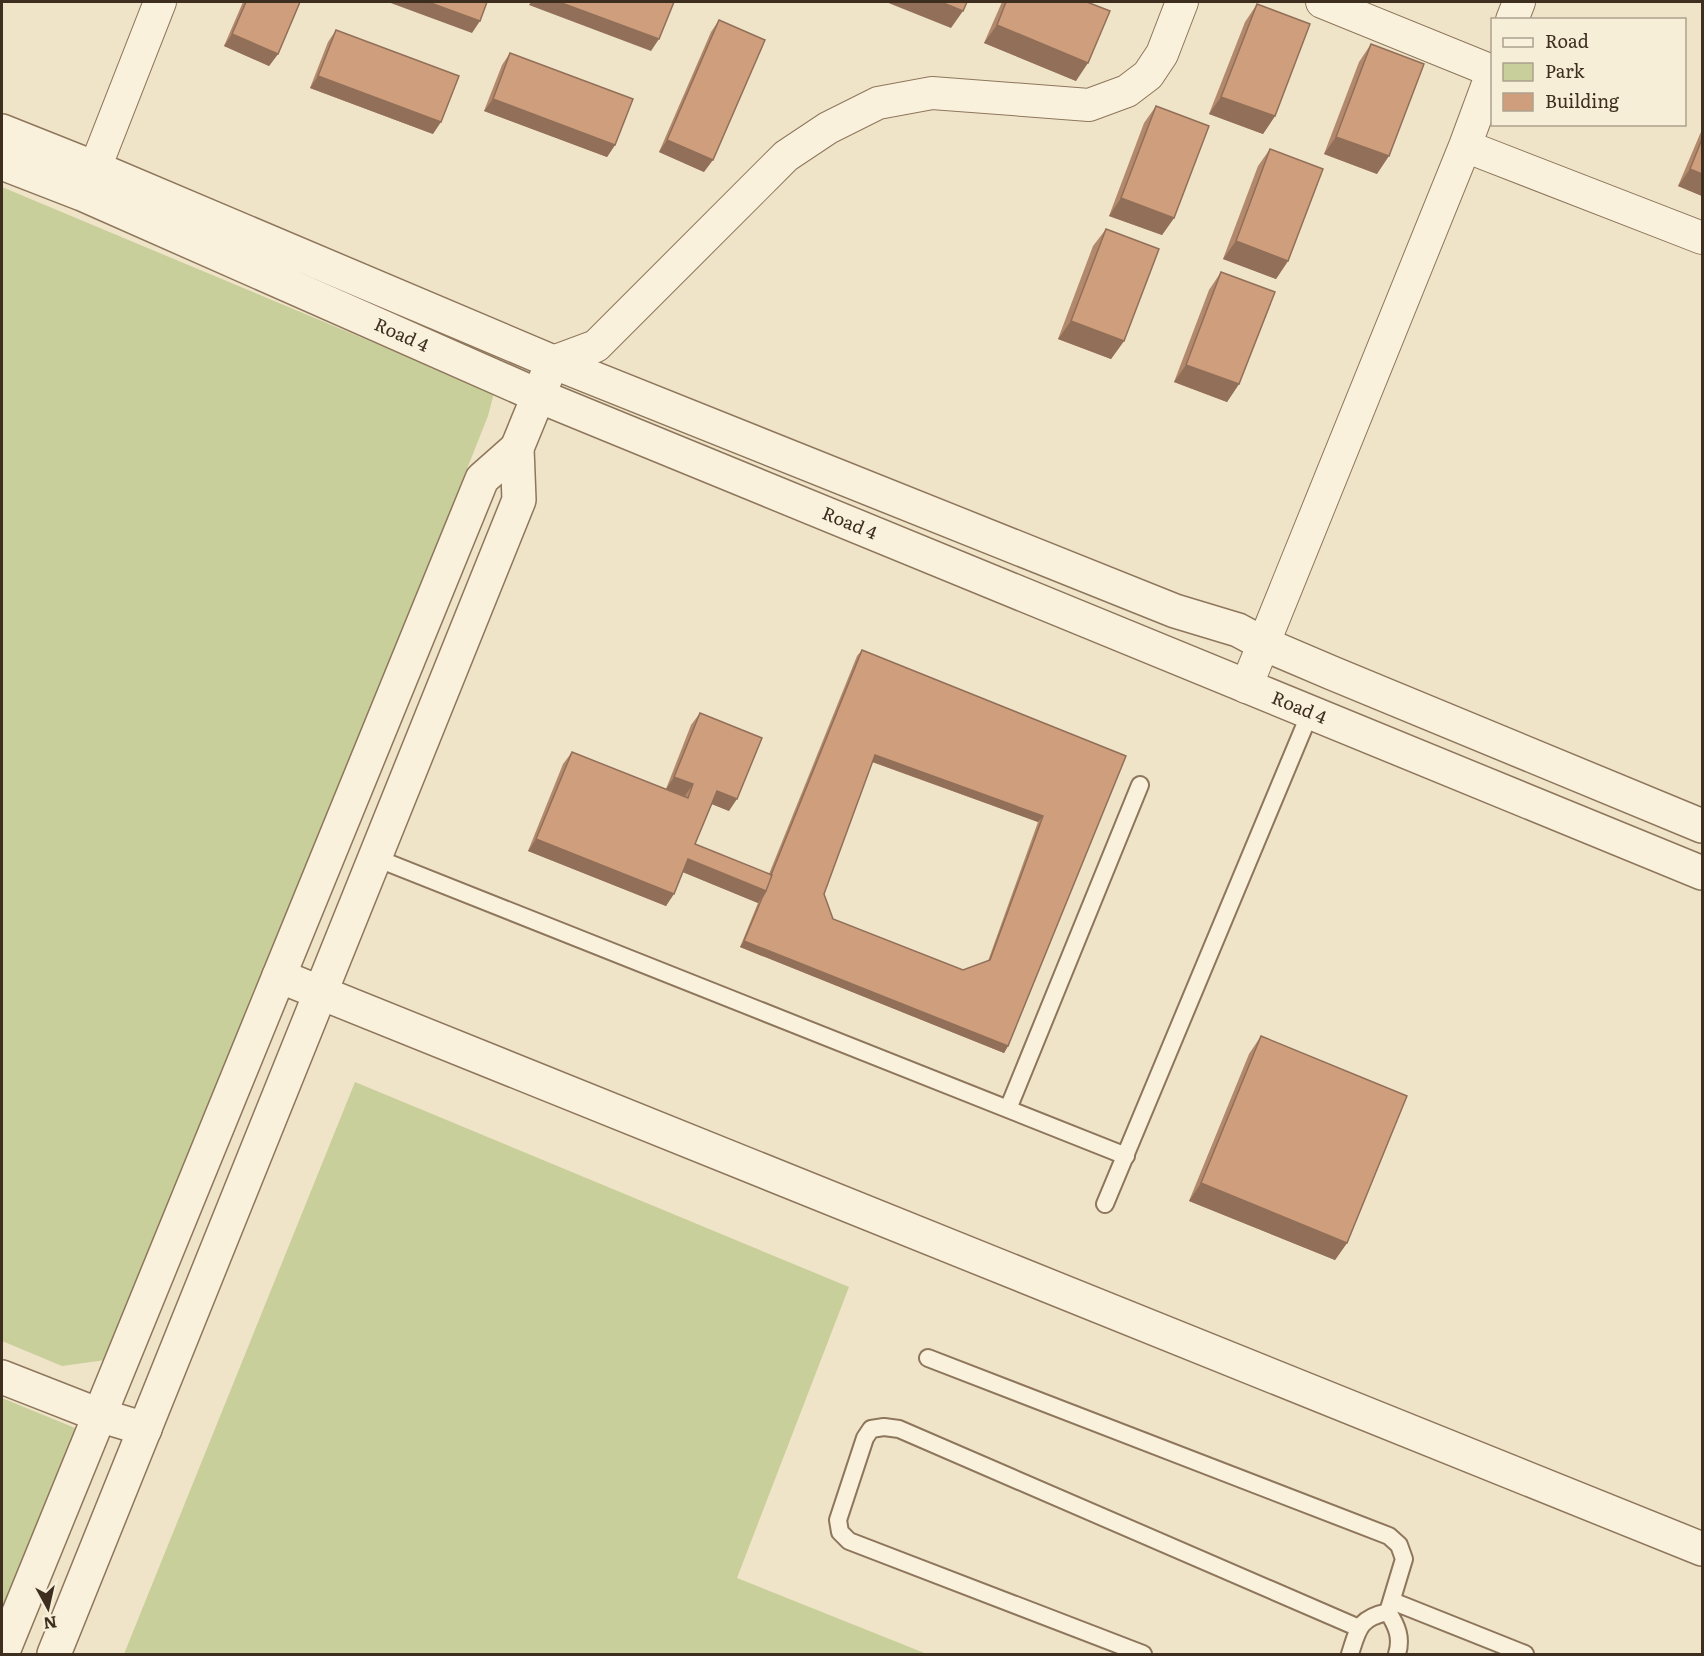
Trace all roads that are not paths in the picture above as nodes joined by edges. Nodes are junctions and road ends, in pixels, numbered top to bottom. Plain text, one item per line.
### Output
1 (160, 2) edge
2 (1182, 2) edge
3 (1322, 2) edge
4 (1519, 2) edge
5 (1513, 18) edge
6 (1491, 72) edge
7 (1491, 75) edge
8 (2, 131) edge
9 (1466, 146) junction
10 (2, 163) edge
11 (88, 181) junction
12 (1702, 238) edge
13 (553, 362) junction
14 (539, 396) junction
15 (517, 448) junction
16 (1264, 644) junction
17 (1246, 687) junction
18 (1310, 713) junction
19 (1140, 785) dead end
20 (1702, 826) edge
21 (376, 858) junction
22 (1702, 873) edge
23 (279, 976) junction
24 (320, 993) junction
25 (1008, 1109) junction
26 (1126, 1156) junction
27 (1105, 1204) dead end
28 (928, 1358) dead end
29 (2, 1377) edge
30 (99, 1415) junction
31 (145, 1429) junction
32 (1702, 1549) edge
33 (1390, 1607) junction
34 (1359, 1628) junction
35 (2, 1654) edge
36 (54, 1654) edge
37 (1143, 1654) edge
38 (1350, 1654) edge
39 (1397, 1654) edge
40 (1525, 1654) edge

1 - 11 street
2 - 13 street
3 - 6 street
4 - 5 street
7 - 9 street
8 - 11 street, Road 4
9 - 12 street
9 - 16 street
10 - 11 street, Road 4
11 - 13 street, Road 4
11 - 14 street, Road 4
13 - 14 street
13 - 16 street, Road 4
14 - 15 street
14 - 17 street, Road 4
15 - 21 street
15 - 23 street
16 - 17 street
16 - 20 street, Road 4
17 - 18 street, Road 4
18 - 22 street, Road 4
18 - 26 lane
19 - 25 lane
21 - 24 street
21 - 25 lane
23 - 24 street
23 - 30 street
24 - 31 street
24 - 32 street
25 - 26 lane
26 - 27 lane
28 - 33 lane
29 - 30 street
30 - 31 street
30 - 35 street
31 - 36 street
33 - 34 lane
33 - 39 lane
33 - 40 lane
34 - 37 lane
34 - 38 lane

